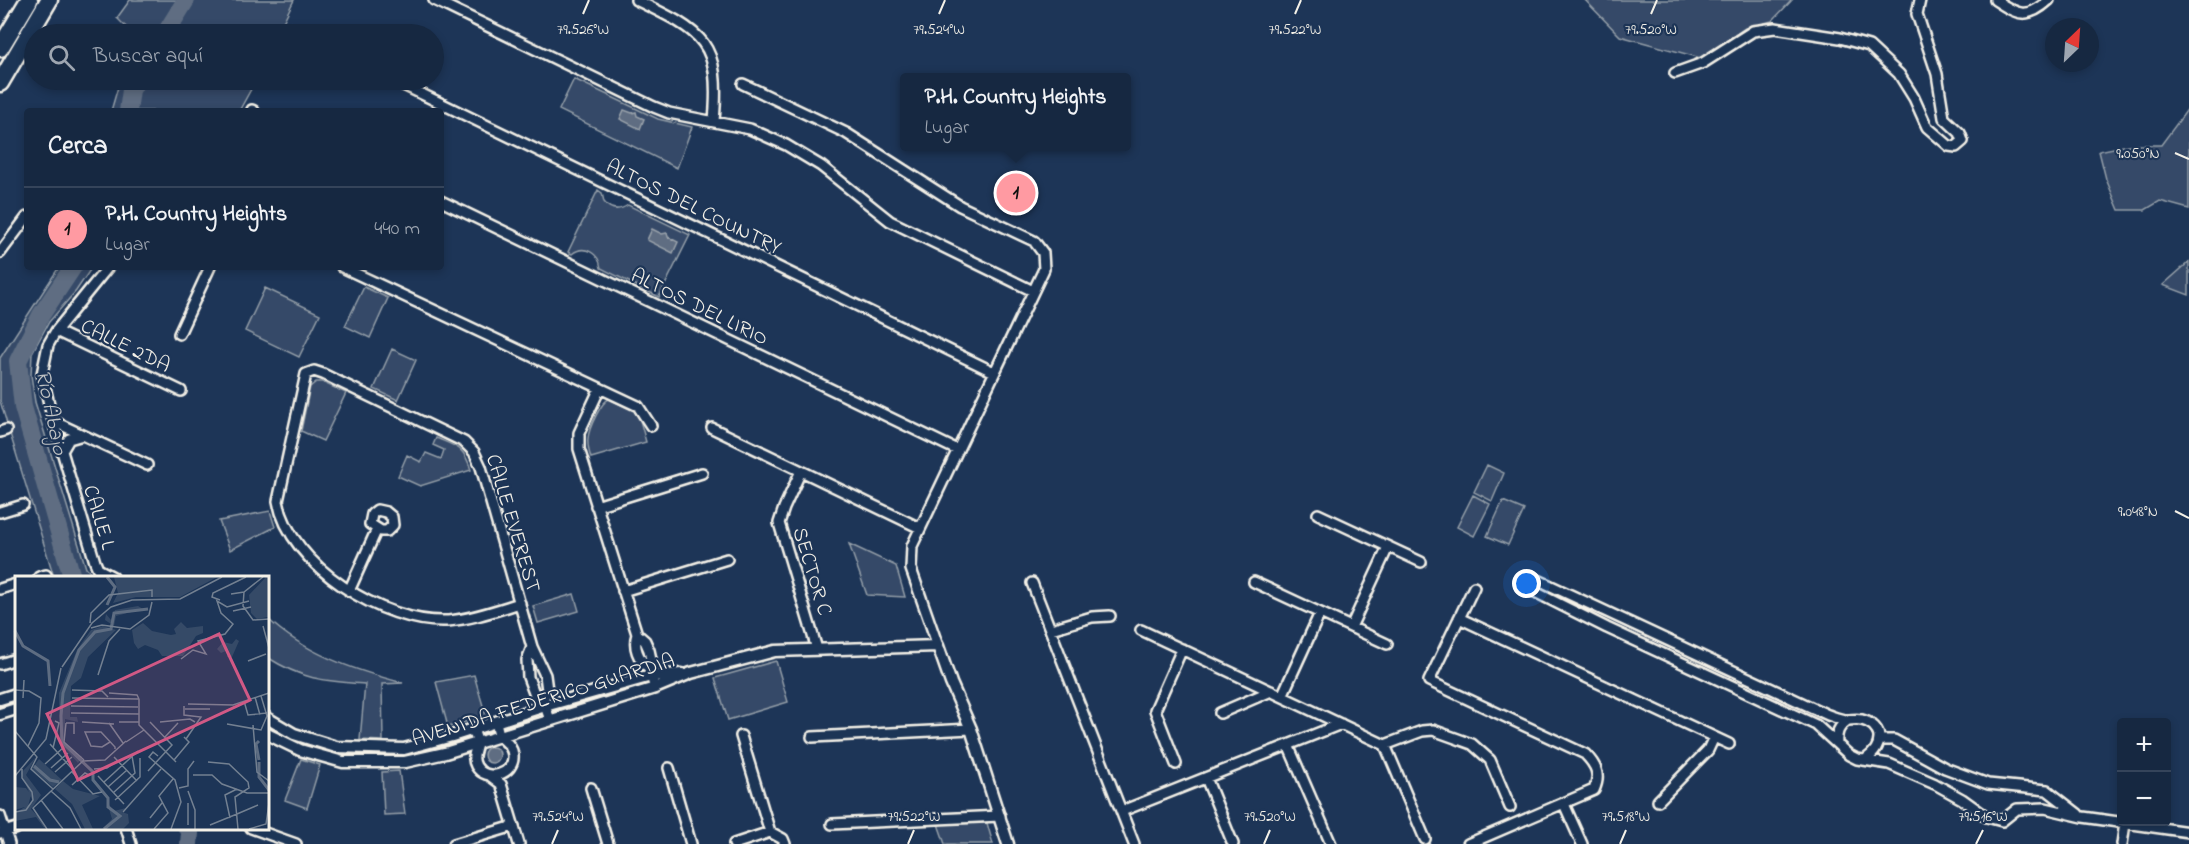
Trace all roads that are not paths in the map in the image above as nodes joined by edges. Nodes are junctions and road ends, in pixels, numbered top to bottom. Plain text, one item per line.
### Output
1 (29, 0) edge
2 (50, 0) edge
3 (434, 0) edge
4 (636, 0) edge
5 (1920, 0) edge
6 (1995, 0) edge
7 (2049, 0) edge
8 (36, 24) edge
9 (24, 43) edge
10 (0, 48) edge
11 (1675, 74) dead end
12 (0, 83) edge
13 (743, 84) dead end
14 (414, 90) edge
15 (714, 121) junction
16 (444, 202) edge
17 (24, 221) edge
18 (0, 253) edge
19 (106, 270) edge
20 (209, 270) edge
21 (348, 270) edge
22 (1033, 291) junction
23 (56, 331) junction
24 (179, 334) dead end
25 (994, 372) junction
26 (600, 388) junction
27 (181, 391) dead end
28 (53, 421) junction
29 (651, 426) dead end
30 (712, 428) dead end
31 (82, 435) junction
32 (957, 450) junction
33 (62, 451) junction
34 (147, 465) dead end
35 (801, 471) junction
36 (702, 473) dead end
37 (23, 505) dead end
38 (596, 506) junction
39 (0, 512) edge
40 (1318, 514) dead end
41 (920, 528) junction
42 (377, 529) dead end
43 (1388, 547) junction
44 (727, 559) dead end
45 (1421, 562) dead end
46 (111, 576) edge
47 (1254, 582) dead end
48 (15, 584) edge
49 (1032, 584) dead end
50 (1474, 587) dead end
51 (0, 589) edge
52 (349, 591) junction
53 (622, 591) junction
54 (520, 603) junction
55 (1320, 613) junction
56 (1611, 615) junction
57 (1110, 616) dead end
58 (1459, 618) junction
59 (1351, 627) junction
60 (1607, 628) junction
61 (1051, 629) junction
62 (1141, 630) dead end
63 (1387, 644) dead end
64 (938, 646) junction
65 (532, 647) junction
66 (817, 649) junction
67 (1182, 649) junction
68 (1686, 649) junction
69 (15, 659) edge
70 (1680, 663) junction
71 (0, 664) edge
72 (650, 671) junction
73 (691, 673) junction
74 (1761, 683) junction
75 (655, 688) junction
76 (1271, 691) junction
77 (15, 694) edge
78 (1282, 696) junction
79 (1754, 697) junction
80 (0, 699) edge
81 (544, 703) junction
82 (15, 708) edge
83 (1311, 710) junction
84 (1220, 713) dead end
85 (0, 714) edge
86 (268, 719) edge
87 (550, 720) junction
88 (1848, 720) junction
89 (496, 722) junction
90 (1341, 724) junction
91 (473, 729) junction
92 (971, 729) junction
93 (1324, 730) junction
94 (268, 734) edge
95 (500, 735) junction
96 (741, 736) dead end
97 (812, 737) dead end
98 (1714, 737) junction
99 (1880, 740) junction
100 (477, 742) junction
101 (319, 743) junction
102 (1384, 744) junction
103 (1729, 744) dead end
104 (1837, 744) junction
105 (1288, 745) junction
106 (315, 755) junction
107 (1866, 759) junction
108 (1176, 764) dead end
109 (669, 768) dead end
110 (507, 771) junction
111 (489, 775) junction
112 (1206, 778) junction
113 (501, 784) junction
114 (591, 788) dead end
115 (2019, 788) junction
116 (2041, 789) junction
117 (1658, 801) dead end
118 (1564, 804) junction
119 (1510, 807) dead end
120 (2017, 808) junction
121 (2040, 808) junction
122 (1122, 812) junction
123 (0, 816) edge
124 (1000, 816) junction
125 (2083, 817) junction
126 (2117, 822) edge
127 (832, 824) dead end
128 (514, 826) junction
129 (2125, 826) edge
130 (2147, 826) edge
131 (126, 829) edge
132 (254, 829) edge
133 (3, 832) edge
134 (770, 832) junction
135 (2189, 832) edge
136 (1425, 839) dead end
137 (9, 844) edge
138 (131, 844) edge
139 (296, 844) edge
140 (454, 844) edge
141 (519, 844) edge
142 (608, 844) edge
143 (691, 844) edge
144 (734, 844) edge
145 (785, 844) edge
146 (1008, 844) edge
147 (1134, 844) edge
148 (1233, 844) edge
149 (1330, 844) edge
150 (1468, 844) edge
151 (1582, 844) edge
152 (2122, 844) edge

1 - 10 highway
2 - 8 highway
3 - 15 street
4 - 15 street
5 - 11 street
6 - 7 street
9 - 12 highway
13 - 22 street
14 - 25 street, ALTOS DEL COUNTRY
15 - 22 street
16 - 32 street, ALTOS DEL LIRIO
17 - 18 street
19 - 23 street, CALLE L
20 - 24 street
21 - 26 street
22 - 25 street
23 - 27 street, CALLE 2DA
23 - 28 street, CALLE L
25 - 32 street
26 - 29 street
26 - 38 street
28 - 31 street
28 - 33 street, CALLE L
30 - 35 street
31 - 33 street
31 - 34 street
32 - 41 street
33 - 46 street, CALLE L
35 - 41 street
35 - 66 street, SECTOR C
36 - 38 street
37 - 39 street
38 - 53 street
40 - 43 street
41 - 64 street
42 - 52 street
43 - 45 street
43 - 59 street
44 - 53 street
47 - 55 street
48 - 51 street
49 - 61 street
50 - 58 street
52 - 54 street
52 - 54 street, CALLE EVEREST
53 - 72 street
54 - 65 street, CALLE EVEREST
55 - 59 street
55 - 78 street
56 - 60 street
56 - 60 street
56 - 68 street
57 - 61 street
58 - 98 street
58 - 118 street
59 - 63 street
60 - 70 street
61 - 122 street
62 - 67 street
64 - 66 street, AVENIDA FEDERICO GUARDIA
64 - 92 street
65 - 81 street, CALLE EVEREST
65 - 81 street, CALLE EVEREST
66 - 73 street, AVENIDA FEDERICO GUARDIA
67 - 76 street
67 - 108 street
68 - 70 street
68 - 74 street
69 - 71 street
70 - 79 street
72 - 73 street, AVENIDA FEDERICO GUARDIA
72 - 75 street
72 - 81 street, AVENIDA FEDERICO GUARDIA
73 - 75 street, AVENIDA FEDERICO GUARDIA
74 - 79 street
74 - 88 street
75 - 87 street, AVENIDA FEDERICO GUARDIA
76 - 78 street
76 - 84 street
77 - 80 street
78 - 83 street
79 - 104 street
81 - 87 street, CALLE EVEREST
81 - 89 street, AVENIDA FEDERICO GUARDIA
82 - 85 street
83 - 90 street
83 - 93 street
86 - 101 street, AVENIDA FEDERICO GUARDIA
87 - 95 street, AVENIDA FEDERICO GUARDIA
88 - 99 street
88 - 104 street
89 - 91 street, AVENIDA FEDERICO GUARDIA
89 - 95 street
90 - 93 street
90 - 102 street
91 - 100 street
91 - 101 street, AVENIDA FEDERICO GUARDIA
92 - 97 street
92 - 124 street
93 - 105 street
94 - 106 street, AVENIDA FEDERICO GUARDIA
95 - 100 street, AVENIDA FEDERICO GUARDIA
95 - 110 street
96 - 134 street
98 - 103 street
98 - 117 street
99 - 107 street
99 - 115 street
100 - 106 street, AVENIDA FEDERICO GUARDIA
100 - 111 street
101 - 106 street
102 - 119 street
102 - 136 street
104 - 107 street
105 - 112 street
105 - 149 street
107 - 120 street
109 - 143 street
110 - 111 street
110 - 113 street
111 - 113 street
112 - 122 street
112 - 148 street
113 - 128 street
114 - 142 street
115 - 116 street
115 - 120 street
116 - 121 street
116 - 125 street
118 - 150 street
118 - 151 street
120 - 121 street
121 - 125 street
122 - 147 street
123 - 133 street
124 - 127 street
124 - 146 street
125 - 126 street
128 - 140 street
128 - 141 street
129 - 152 street
130 - 135 street
131 - 138 street
132 - 139 street
133 - 137 street
134 - 144 street
134 - 145 street

